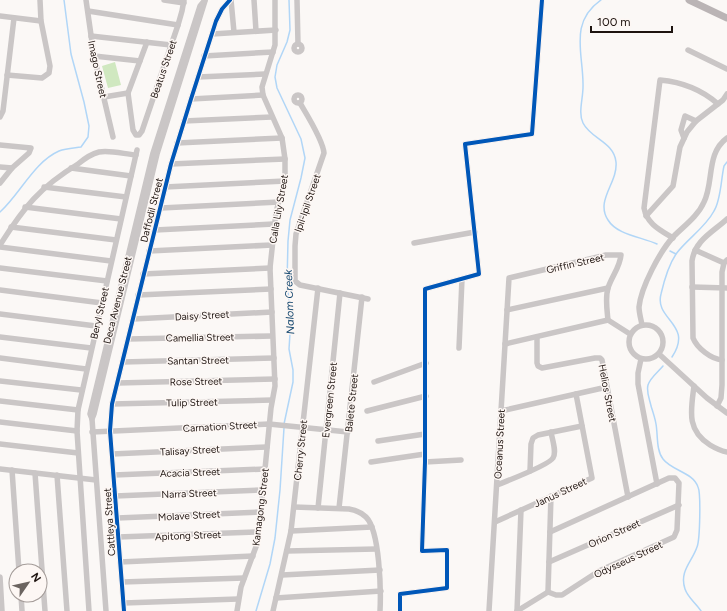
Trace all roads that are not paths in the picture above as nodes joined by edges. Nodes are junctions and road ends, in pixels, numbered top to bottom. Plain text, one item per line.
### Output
1 (40, 0) edge
2 (86, 0) edge
3 (164, 0) edge
4 (205, 0) edge
5 (231, 0) edge
6 (254, 0) edge
7 (275, 0) edge
8 (297, 0) edge
9 (542, 0) edge
10 (689, 0) edge
11 (184, 1) edge
12 (88, 11) junction
13 (0, 16) edge
14 (14, 18) junction
15 (727, 18) edge
16 (42, 21) junction
17 (178, 24) junction
18 (276, 30) junction
19 (256, 31) junction
20 (234, 32) junction
21 (212, 34) junction
22 (91, 36) junction
23 (147, 42) junction
24 (298, 44) dead end
25 (171, 45) junction
26 (688, 50) dead end
27 (273, 52) junction
28 (94, 56) junction
29 (204, 56) junction
30 (140, 62) junction
31 (727, 69) edge
32 (266, 74) junction
33 (7, 75) junction
34 (198, 77) junction
35 (128, 93) junction
36 (727, 94) edge
37 (263, 95) junction
38 (104, 97) junction
39 (2, 98) edge
40 (191, 99) junction
41 (300, 103) dead end
42 (718, 104) junction
43 (0, 117) edge
44 (272, 117) junction
45 (184, 121) junction
46 (696, 121) junction
47 (113, 137) dead end
48 (282, 138) junction
49 (684, 138) junction
50 (727, 138) edge
51 (177, 143) junction
52 (0, 145) edge
53 (285, 159) junction
54 (171, 164) junction
55 (0, 167) edge
56 (12, 168) junction
57 (70, 168) junction
58 (131, 176) junction
59 (285, 181) junction
60 (0, 183) edge
61 (165, 186) junction
62 (44, 187) junction
63 (126, 197) junction
64 (279, 202) junction
65 (25, 207) junction
66 (160, 208) junction
67 (646, 216) junction
68 (121, 219) junction
69 (727, 219) edge
70 (274, 224) junction
71 (11, 227) junction
72 (155, 230) junction
73 (474, 232) junction
74 (673, 238) junction
75 (116, 240) junction
76 (414, 243) dead end
77 (0, 246) edge
78 (272, 246) junction
79 (695, 250) junction
80 (149, 251) junction
81 (111, 261) junction
82 (726, 261) edge
83 (0, 268) edge
84 (270, 268) junction
85 (143, 274) junction
86 (509, 278) joint
87 (462, 279) junction
88 (107, 281) junction
89 (692, 287) junction
90 (318, 288) junction
91 (608, 288) junction
92 (725, 288) edge
93 (271, 289) junction
94 (0, 290) edge
95 (340, 293) junction
96 (138, 295) junction
97 (365, 298) joint
98 (102, 303) junction
99 (507, 310) junction
100 (272, 312) junction
101 (0, 314) edge
102 (133, 319) junction
103 (608, 320) junction
104 (725, 321) edge
105 (642, 325) junction
106 (96, 326) junction
107 (630, 334) junction
108 (272, 336) junction
109 (0, 337) edge
110 (537, 337) junction
111 (128, 339) junction
112 (505, 344) junction
113 (91, 348) junction
114 (459, 348) dead end
115 (659, 354) junction
116 (0, 358) edge
117 (274, 358) junction
118 (641, 359) junction
119 (722, 360) junction
120 (123, 362) junction
121 (426, 363) junction
122 (86, 369) junction
123 (275, 379) junction
124 (0, 381) edge
125 (374, 382) dead end
126 (118, 383) junction
127 (694, 386) junction
128 (607, 387) junction
129 (81, 390) junction
130 (576, 394) junction
131 (426, 396) junction
132 (272, 400) junction
133 (0, 401) edge
134 (112, 404) junction
135 (718, 406) junction
136 (78, 410) junction
137 (367, 411) dead end
138 (501, 411) junction
139 (727, 413) edge
140 (0, 422) edge
141 (269, 424) junction
142 (582, 426) junction
143 (303, 427) junction
144 (326, 430) junction
145 (77, 431) junction
146 (110, 431) junction
147 (92, 432) junction
148 (348, 432) junction
149 (551, 432) junction
150 (425, 434) junction
151 (378, 441) dead end
152 (0, 444) edge
153 (267, 447) junction
154 (727, 452) edge
155 (78, 453) junction
156 (112, 454) junction
157 (425, 454) junction
158 (461, 460) dead end
159 (371, 462) dead end
160 (425, 462) junction
161 (265, 468) junction
162 (0, 469) edge
163 (12, 470) junction
164 (530, 471) junction
165 (35, 473) junction
166 (57, 475) junction
167 (114, 475) junction
168 (80, 478) junction
169 (96, 480) junction
170 (657, 484) junction
171 (497, 485) junction
172 (263, 490) junction
173 (115, 496) junction
174 (551, 496) junction
175 (628, 497) junction
176 (679, 505) junction
177 (294, 507) junction
178 (318, 508) junction
179 (339, 508) junction
180 (521, 510) junction
181 (260, 512) junction
182 (117, 518) junction
183 (494, 522) junction
184 (372, 527) junction
185 (291, 531) junction
186 (258, 532) junction
187 (550, 532) junction
188 (118, 537) junction
189 (376, 549) junction
190 (287, 551) junction
191 (253, 556) junction
192 (120, 562) junction
193 (549, 562) junction
194 (19, 563) edge
195 (380, 570) junction
196 (282, 574) junction
197 (0, 577) edge
198 (244, 578) junction
199 (122, 582) junction
200 (381, 591) junction
201 (548, 592) junction
202 (276, 598) junction
203 (238, 599) junction
204 (124, 603) junction
205 (2, 611) edge
206 (45, 611) edge
207 (67, 611) edge
208 (89, 611) edge
209 (106, 611) edge
210 (124, 611) edge
211 (237, 611) edge
212 (273, 611) edge
213 (380, 611) edge
214 (400, 611) edge
215 (488, 611) edge
216 (517, 611) edge

1 - 16 street
2 - 12 street, Imago Street
3 - 11 street
4 - 147 street, Deca Avenue Street
5 - 20 street
5 - 21 street, Daffodil Street
6 - 19 street
7 - 18 street, Calla Lily Street
8 - 24 street
9 - 73 street
10 - 15 main road
11 - 17 street, Beatus Street
12 - 17 street
12 - 22 street, Imago Street
13 - 14 street
14 - 16 street
14 - 33 street
16 - 33 street
17 - 25 street, Beatus Street
18 - 19 street
18 - 27 street, Calla Lily Street
19 - 20 street
20 - 21 street
21 - 29 street, Daffodil Street
22 - 23 street
22 - 28 street, Imago Street
23 - 25 street
23 - 30 street
25 - 35 street, Beatus Street
26 - 31 street
27 - 29 street
27 - 32 street, Calla Lily Street
28 - 30 street
28 - 38 street, Imago Street
29 - 34 street, Daffodil Street
30 - 35 street
32 - 34 street
32 - 37 street, Calla Lily Street
33 - 39 street
34 - 40 street, Daffodil Street
35 - 38 street
36 - 42 street
37 - 40 street
37 - 44 street, Calla Lily Street
38 - 47 street, Imago Street
39 - 43 street
40 - 45 street, Daffodil Street
41 - 90 street, Ipil-Ipil Street
42 - 46 street
42 - 67 street
44 - 45 street
44 - 48 street, Calla Lily Street
45 - 51 street, Daffodil Street
46 - 49 street
46 - 49 street
48 - 51 street
48 - 53 street, Calla Lily Street
49 - 67 street
50 - 74 street
51 - 54 street, Daffodil Street
52 - 56 street
53 - 54 street
53 - 59 street, Calla Lily Street
54 - 61 street, Daffodil Street
55 - 56 street
56 - 60 street
57 - 58 street
57 - 58 street, Beryl Street
57 - 62 street
58 - 63 street, Beryl Street
59 - 61 street
59 - 64 street, Calla Lily Street
61 - 66 street, Daffodil Street
62 - 63 street
62 - 65 street
63 - 68 street, Beryl Street
64 - 66 street
64 - 70 street, Calla Lily Street
65 - 68 street
65 - 71 street
66 - 72 street, Daffodil Street
67 - 74 street
68 - 75 street, Beryl Street
69 - 79 street
70 - 72 street
70 - 78 street, Calla Lily Street
71 - 75 street
71 - 77 street
72 - 80 street, Daffodil Street
73 - 76 street
73 - 87 street
74 - 105 street
75 - 81 street, Beryl Street
77 - 81 street
78 - 80 street
78 - 84 street, Calla Lily Street
79 - 82 street
79 - 89 street
80 - 85 street, Daffodil Street
81 - 88 street, Beryl Street
82 - 92 street
83 - 88 street
84 - 85 street
84 - 93 street, Calla Lily Street
85 - 96 street, Daffodil Street
86 - 91 street, Griffin Street
86 - 99 street, Oceanus Street
87 - 114 street
87 - 121 street
88 - 98 street, Beryl Street
89 - 92 street
89 - 119 street
90 - 95 street, Ipil-Ipil Street
90 - 143 street, Cherry Street
91 - 99 street
91 - 103 street, Griffin Street
92 - 104 street
93 - 96 street
93 - 100 street, Calla Lily Street
94 - 98 street
95 - 97 street, Ipil-Ipil Street
95 - 144 street, Evergreen Street
96 - 102 street, Daffodil Street
97 - 148 street, Balete Street
98 - 106 street, Beryl Street
99 - 112 street, Oceanus Street
100 - 102 street, Daisy Street
100 - 108 street, Calla Lily Street
101 - 106 street
102 - 111 street, Daffodil Street
103 - 107 street
103 - 110 street
104 - 119 street
105 - 107 street
105 - 115 street
106 - 113 street, Beryl Street
107 - 118 street
108 - 111 street, Camellia Street
108 - 117 street, Calla Lily Street
109 - 113 street
110 - 112 street
110 - 128 street, Helios Street
111 - 120 street, Daffodil Street
112 - 138 street, Oceanus Street
113 - 122 street, Beryl Street
115 - 118 street
115 - 127 street
116 - 122 street
117 - 120 street, Santan Street
117 - 123 street, Calla Lily Street
118 - 170 street
119 - 135 street
120 - 126 street, Daffodil Street
121 - 125 street
121 - 131 street
122 - 129 street, Beryl Street
123 - 126 street, Rose Street
123 - 132 street, Calla Lily Street
124 - 129 street
126 - 134 street, Daffodil Street
127 - 135 street
127 - 154 street
128 - 130 street
128 - 175 street, Helios Street
129 - 136 street, Beryl Street
130 - 138 street
130 - 142 street, Janus Street
131 - 137 street
131 - 150 street
132 - 134 street, Tulip Street
132 - 141 street, Calla Lily Street
133 - 136 street
134 - 146 street, Daffodil Street
135 - 139 street
136 - 145 street, Beryl Street
138 - 171 street, Oceanus Street
140 - 145 street
141 - 143 street, Carnation Street
141 - 146 street, Carnation Street
141 - 153 street, Kamagong Street
142 - 149 street
142 - 174 street, Janus Street
143 - 144 street, Carnation Street
143 - 177 street, Cherry Street
144 - 148 street, Carnation Street
144 - 178 street, Evergreen Street
145 - 155 street, Beryl Street
146 - 147 street, Carnation Street
146 - 156 street, Cattleya Street
147 - 169 street, Deca Avenue Street
148 - 179 street, Balete Street
149 - 164 street
149 - 164 street
150 - 151 street
150 - 157 street
152 - 155 street
153 - 156 street, Talisay Street
153 - 161 street, Kamagong Street
155 - 168 street, Beryl Street
156 - 167 street, Cattleya Street
157 - 159 street
157 - 160 street
158 - 160 street
160 - 214 street
161 - 167 street, Acacia Street
161 - 172 street, Kamagong Street
162 - 163 street
163 - 165 street
163 - 194 street
164 - 171 street
165 - 166 street
165 - 206 street
166 - 168 street
166 - 207 street
167 - 173 street, Cattleya Street
168 - 169 street
168 - 208 street, Beryl Street
169 - 209 street, Deca Avenue Street
170 - 175 street
170 - 176 street
171 - 183 street, Oceanus Street
172 - 173 street, Narra Street
172 - 181 street, Kamagong Street
173 - 182 street, Cattleya Street
174 - 180 street, Janus Street
174 - 187 street
175 - 187 street
176 - 193 street, Orion Street
176 - 201 street, Odysseus Street
177 - 178 street
177 - 185 street, Cherry Street
178 - 179 street
179 - 184 street
180 - 183 street, Janus Street
180 - 216 street
181 - 182 street, Molave Street
181 - 186 street, Kamagong Street
182 - 188 street, Cattleya Street
183 - 215 street, Oceanus Street
184 - 185 street
184 - 189 street
185 - 190 street, Cherry Street
186 - 188 street, Apitong Street
186 - 191 street, Kamagong Street
187 - 193 street
188 - 192 street, Cattleya Street
189 - 190 street
189 - 195 street
190 - 196 street, Cherry Street
191 - 192 street
191 - 198 street, Kamagong Street
192 - 199 street, Cattleya Street
193 - 201 street
195 - 196 street
195 - 200 street
196 - 202 street, Cherry Street
197 - 205 street
198 - 199 street
198 - 203 street, Kamagong Street
199 - 204 street, Cattleya Street
200 - 202 street
200 - 213 street
201 - 216 street
202 - 212 street, Cherry Street
203 - 204 street
203 - 211 street, Kamagong Street
204 - 210 street, Cattleya Street

